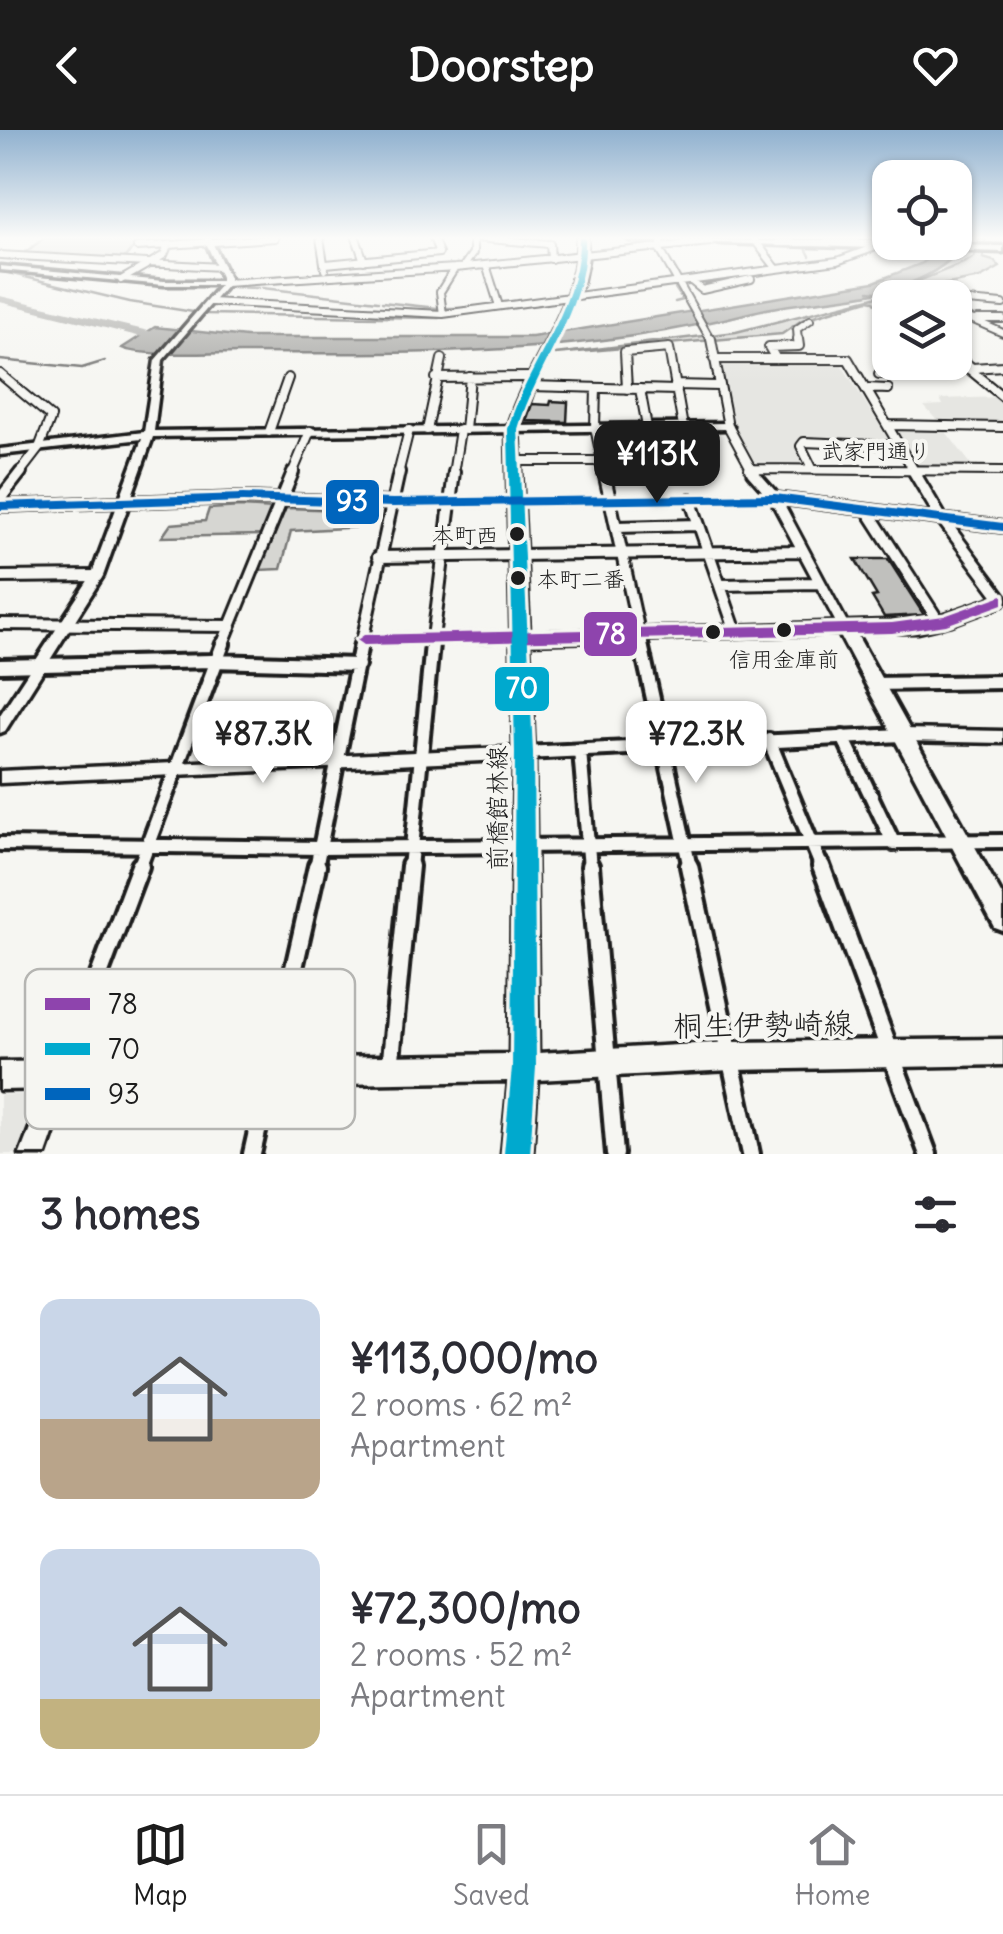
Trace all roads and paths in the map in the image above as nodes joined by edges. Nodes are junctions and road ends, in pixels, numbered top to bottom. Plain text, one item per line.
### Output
1 (223, 286) edge
2 (445, 286) edge
3 (493, 286) edge
4 (574, 286) edge
5 (651, 286) edge
6 (680, 286) edge
7 (695, 286) edge
8 (722, 286) edge
9 (570, 297) junction
10 (972, 301) edge
11 (211, 302) junction
12 (1003, 304) edge
13 (499, 306) junction
14 (443, 314) junction
15 (973, 319) joint
16 (810, 320) dead end
17 (1003, 320) edge
18 (1003, 333) edge
19 (442, 359) dead end
20 (776, 359) junction
21 (714, 360) junction
22 (1003, 366) edge
23 (972, 368) edge
24 (972, 370) edge
25 (0, 374) edge
26 (470, 377) junction
27 (288, 378) dead end
28 (436, 378) junction
29 (532, 381) junction
30 (12, 384) junction
31 (0, 386) edge
32 (719, 386) junction
33 (596, 388) junction
34 (676, 388) junction
35 (866, 388) junction
36 (627, 389) junction
37 (640, 389) junction
38 (888, 389) dead end
39 (1003, 397) edge
40 (888, 425) junction
41 (728, 426) junction
42 (683, 427) junction
43 (1003, 427) edge
44 (595, 428) junction
45 (647, 428) junction
46 (990, 428) junction
47 (514, 429) junction
48 (409, 430) junction
49 (426, 430) junction
50 (462, 430) junction
51 (310, 431) junction
52 (269, 432) junction
53 (148, 436) junction
54 (1003, 442) edge
55 (900, 446) junction
56 (39, 448) junction
57 (0, 452) edge
58 (602, 460) junction
59 (513, 462) junction
60 (812, 468) junction
61 (914, 468) junction
62 (750, 469) junction
63 (1003, 471) edge
64 (776, 498) junction
65 (285, 499) junction
66 (611, 500) junction
67 (690, 500) junction
68 (514, 501) junction
69 (124, 502) junction
70 (450, 502) junction
71 (0, 503) edge
72 (393, 503) junction
73 (867, 510) junction
74 (942, 519) junction
75 (698, 525) junction
76 (617, 527) junction
77 (1003, 527) edge
78 (802, 552) junction
79 (708, 553) junction
80 (622, 555) junction
81 (378, 557) junction
82 (517, 557) junction
83 (441, 558) junction
84 (97, 576) junction
85 (0, 577) edge
86 (818, 584) junction
87 (720, 586) junction
88 (1002, 599) edge
89 (939, 622) junction
90 (0, 624) edge
91 (65, 625) junction
92 (230, 626) junction
93 (845, 629) junction
94 (736, 632) junction
95 (639, 635) junction
96 (519, 638) junction
97 (434, 639) junction
98 (364, 640) junction
99 (216, 663) junction
100 (358, 664) junction
101 (40, 665) junction
102 (0, 666) edge
103 (1003, 682) edge
104 (873, 684) junction
105 (0, 727) edge
106 (902, 735) junction
107 (1003, 736) edge
108 (843, 737) junction
109 (769, 740) junction
110 (665, 746) junction
111 (580, 751) junction
112 (524, 753) junction
113 (421, 757) junction
114 (337, 759) junction
115 (177, 768) junction
116 (0, 777) edge
117 (1003, 841) edge
118 (525, 843) junction
119 (685, 843) junction
120 (813, 843) junction
121 (0, 844) edge
122 (587, 844) junction
123 (894, 844) junction
124 (963, 844) junction
125 (412, 846) junction
126 (150, 847) junction
127 (321, 848) junction
128 (1003, 920) edge
129 (103, 969) edge
130 (293, 969) edge
131 (1003, 1052) edge
132 (893, 1055) junction
133 (731, 1056) junction
134 (607, 1063) junction
135 (524, 1067) junction
136 (390, 1070) junction
137 (355, 1071) edge
138 (25, 1075) edge
139 (0, 1076) edge
140 (42, 1129) edge
141 (257, 1129) edge
142 (33, 1154) edge
143 (252, 1154) edge
144 (517, 1154) edge
145 (614, 1154) edge
146 (751, 1154) edge
147 (928, 1154) edge

1 - 11 street
2 - 14 street
3 - 13 street
4 - 9 main road, 前橋館林線
5 - 9 street
6 - 21 street
7 - 8 street
9 - 13 street
9 - 29 main road, 前橋館林線
10 - 12 street
11 - 14 street
11 - 53 street
13 - 14 street
15 - 17 street
15 - 18 street
16 - 20 street
19 - 28 street
20 - 21 street
20 - 35 street
21 - 32 street
22 - 23 street
24 - 39 street
25 - 30 street
26 - 28 street
26 - 29 street
26 - 50 street
27 - 52 street
28 - 49 street
29 - 33 street
29 - 47 main road, 前橋館林線
30 - 31 street
30 - 56 street
32 - 34 street
32 - 41 street
33 - 36 street
33 - 44 street
34 - 36 street
34 - 37 street
34 - 42 street
35 - 38 street
35 - 40 street
36 - 37 street
37 - 45 street
40 - 46 street
40 - 55 street
41 - 42 street
41 - 62 street
42 - 45 street
43 - 46 street
44 - 45 street
44 - 47 street
44 - 58 street
46 - 54 street
47 - 50 street
47 - 59 main road, 前橋館林線
48 - 49 street
48 - 51 street
48 - 72 street
49 - 50 street
50 - 70 street
51 - 52 street
51 - 65 street
52 - 53 street
53 - 56 street
53 - 69 street
55 - 60 street
55 - 61 street
56 - 57 street
56 - 71 street
58 - 59 street
58 - 66 street
59 - 68 main road, 前橋館林線
60 - 61 street, 武家門通り
60 - 62 street, 武家門通り
61 - 63 street, 武家門通り
61 - 74 street
62 - 64 street
64 - 67 street
64 - 73 street
64 - 78 street
65 - 69 street
65 - 72 street
65 - 92 street
66 - 67 street
66 - 68 street
66 - 76 street
67 - 75 street
68 - 70 street
68 - 82 main road, 前橋館林線
69 - 71 street
69 - 84 street
70 - 72 street
70 - 83 street
72 - 81 street
73 - 74 street
73 - 89 street
74 - 77 street
74 - 88 street
75 - 76 street
75 - 79 street
76 - 80 street
78 - 79 street
78 - 86 street
79 - 80 street
79 - 87 street
80 - 82 street
80 - 95 street
81 - 83 street
81 - 98 street
82 - 83 street
82 - 96 main road, 前橋館林線
83 - 97 street
84 - 85 street
84 - 91 street
86 - 87 street
86 - 93 street
87 - 94 street
88 - 89 main road
89 - 93 main road
90 - 91 street
91 - 92 street
91 - 101 street
92 - 99 street
93 - 94 main road
93 - 104 main road
94 - 95 main road
95 - 96 main road
95 - 110 street
96 - 97 street
96 - 112 main road, 前橋館林線
97 - 98 street
97 - 113 street
98 - 100 street
99 - 100 street
99 - 101 street
99 - 115 street
100 - 114 street
101 - 102 street
101 - 105 street
103 - 104 street
104 - 106 main road
106 - 107 street
106 - 108 street
106 - 124 main road
108 - 109 street
108 - 123 street
109 - 110 street
109 - 120 street
110 - 111 street
110 - 119 street
111 - 112 street
111 - 122 street
112 - 113 street
112 - 118 main road, 前橋館林線
113 - 114 street
113 - 125 street
114 - 115 street
114 - 127 street
115 - 116 street
115 - 126 street
117 - 124 street
118 - 122 street
118 - 125 street
118 - 135 main road, 前橋館林線
119 - 120 street
119 - 122 street
119 - 133 street
120 - 123 street
120 - 132 street
121 - 126 street
122 - 134 street
123 - 124 street
124 - 128 main road
125 - 127 street
125 - 136 street
126 - 127 street
126 - 129 street
127 - 130 street
131 - 132 main road, 桐生伊勢崎線
132 - 133 main road, 桐生伊勢崎線
132 - 147 street
133 - 134 main road, 桐生伊勢崎線
133 - 146 street
134 - 135 main road, 桐生伊勢崎線
134 - 145 street
135 - 136 main road, 桐生伊勢崎線
135 - 144 main road, 前橋館林線
136 - 137 main road, 桐生伊勢崎線
138 - 139 main road, 桐生伊勢崎線
140 - 142 main road
141 - 143 street

